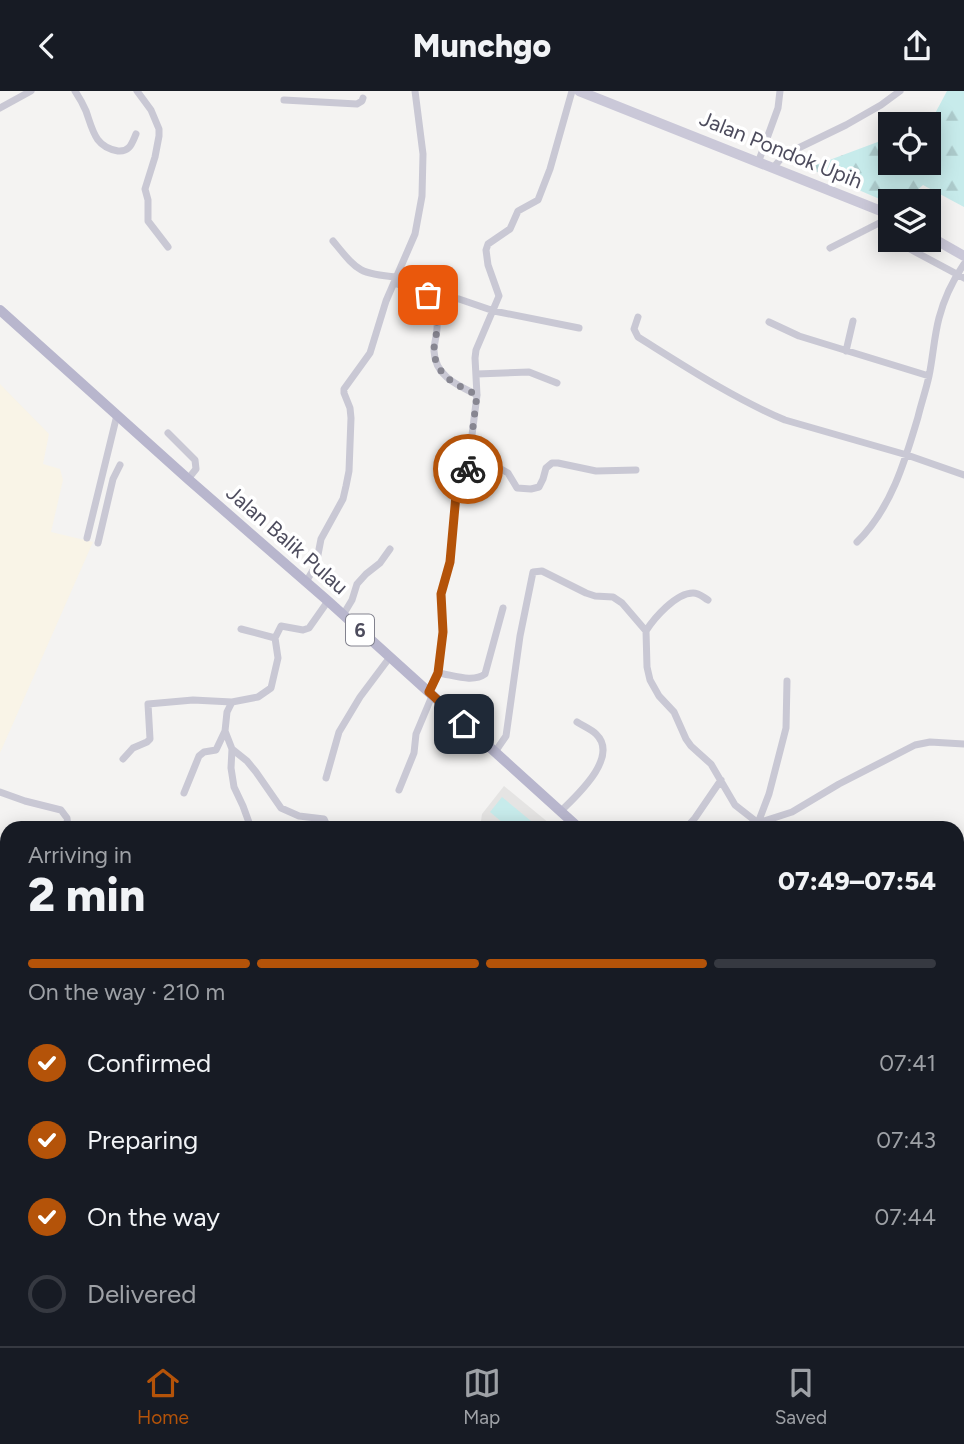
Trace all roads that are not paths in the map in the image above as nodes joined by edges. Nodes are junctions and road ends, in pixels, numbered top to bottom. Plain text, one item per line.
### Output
1 (75, 91) edge
2 (136, 91) edge
3 (415, 91) edge
4 (572, 91) edge
5 (579, 91) edge
6 (780, 91) edge
7 (900, 91) edge
8 (26, 92) edge
9 (285, 98) edge
10 (363, 98) dead end
11 (0, 108) edge
12 (136, 134) dead end
13 (758, 163) junction
14 (773, 168) junction
15 (878, 211) edge
16 (878, 223) edge
17 (333, 241) dead end
18 (941, 243) edge
19 (168, 247) dead end
20 (830, 248) dead end
21 (916, 252) edge
22 (964, 255) edge
23 (964, 264) edge
24 (961, 276) edge
25 (396, 280) junction
26 (416, 291) junction
27 (0, 310) edge
28 (494, 311) junction
29 (638, 317) dead end
30 (769, 321) dead end
31 (853, 321) dead end
32 (579, 328) dead end
33 (846, 351) junction
34 (477, 374) junction
35 (929, 376) junction
36 (557, 383) dead end
37 (477, 395) junction
38 (117, 415) junction
39 (169, 433) dead end
40 (907, 455) junction
41 (471, 463) junction
42 (120, 465) dead end
43 (636, 470) dead end
44 (964, 475) edge
45 (188, 479) junction
46 (87, 538) dead end
47 (857, 541) dead end
48 (98, 543) dead end
49 (390, 549) dead end
50 (306, 582) junction
51 (708, 600) dead end
52 (328, 601) junction
53 (503, 608) dead end
54 (343, 615) junction
55 (241, 629) dead end
56 (646, 631) junction
57 (275, 638) junction
58 (390, 657) junction
59 (438, 673) junction
60 (787, 681) dead end
61 (430, 694) junction
62 (232, 702) junction
63 (577, 722) dead end
64 (225, 731) junction
65 (964, 744) edge
66 (232, 749) junction
67 (495, 752) junction
68 (123, 759) dead end
69 (326, 778) dead end
70 (721, 781) junction
71 (399, 790) dead end
72 (0, 792) edge
73 (184, 793) dead end
74 (561, 811) junction
75 (768, 820) edge
76 (67, 821) edge
77 (248, 821) edge
78 (327, 821) edge
79 (572, 821) edge
80 (692, 821) edge
81 (752, 821) edge
82 (759, 821) edge

1 - 12 street
2 - 19 street
3 - 25 street
4 - 28 street
5 - 13 main road, Jalan Pondok Upih
6 - 13 street
7 - 14 street
8 - 11 street
9 - 10 street
13 - 14 main road, Jalan Pondok Upih
14 - 15 main road, Jalan Pondok Upih
16 - 20 street
17 - 25 street
18 - 22 main road
21 - 24 street
23 - 24 street
24 - 35 street
25 - 26 street
25 - 50 street
26 - 28 street
26 - 37 street
27 - 38 main road, Jalan Balik Pulau / 6
28 - 32 street
28 - 34 street
29 - 40 street
30 - 33 street
31 - 33 street
33 - 35 street
34 - 36 street
34 - 37 street
35 - 40 street
37 - 41 street
38 - 45 main road, Jalan Balik Pulau / 6
38 - 46 street
39 - 45 street
40 - 44 street
40 - 47 street
41 - 43 street
41 - 59 street
42 - 48 street
45 - 50 main road, Jalan Balik Pulau / 6
49 - 54 street
50 - 52 main road, Jalan Balik Pulau / 6
51 - 56 street
52 - 54 main road, Jalan Balik Pulau / 6
52 - 57 street
53 - 59 street
54 - 58 main road, Jalan Balik Pulau / 6
55 - 57 street
56 - 67 street
56 - 70 street
57 - 62 street
58 - 61 main road, Jalan Balik Pulau / 6
58 - 69 street
59 - 61 street
60 - 82 street
61 - 67 main road, Jalan Balik Pulau / 6
61 - 71 street
62 - 64 street
62 - 68 street
63 - 74 street
64 - 66 street
64 - 73 street
65 - 75 street
66 - 77 street
66 - 78 street
67 - 74 main road, Jalan Balik Pulau / 6
70 - 80 street
70 - 81 street
72 - 76 street
74 - 79 main road, Jalan Balik Pulau / 6

